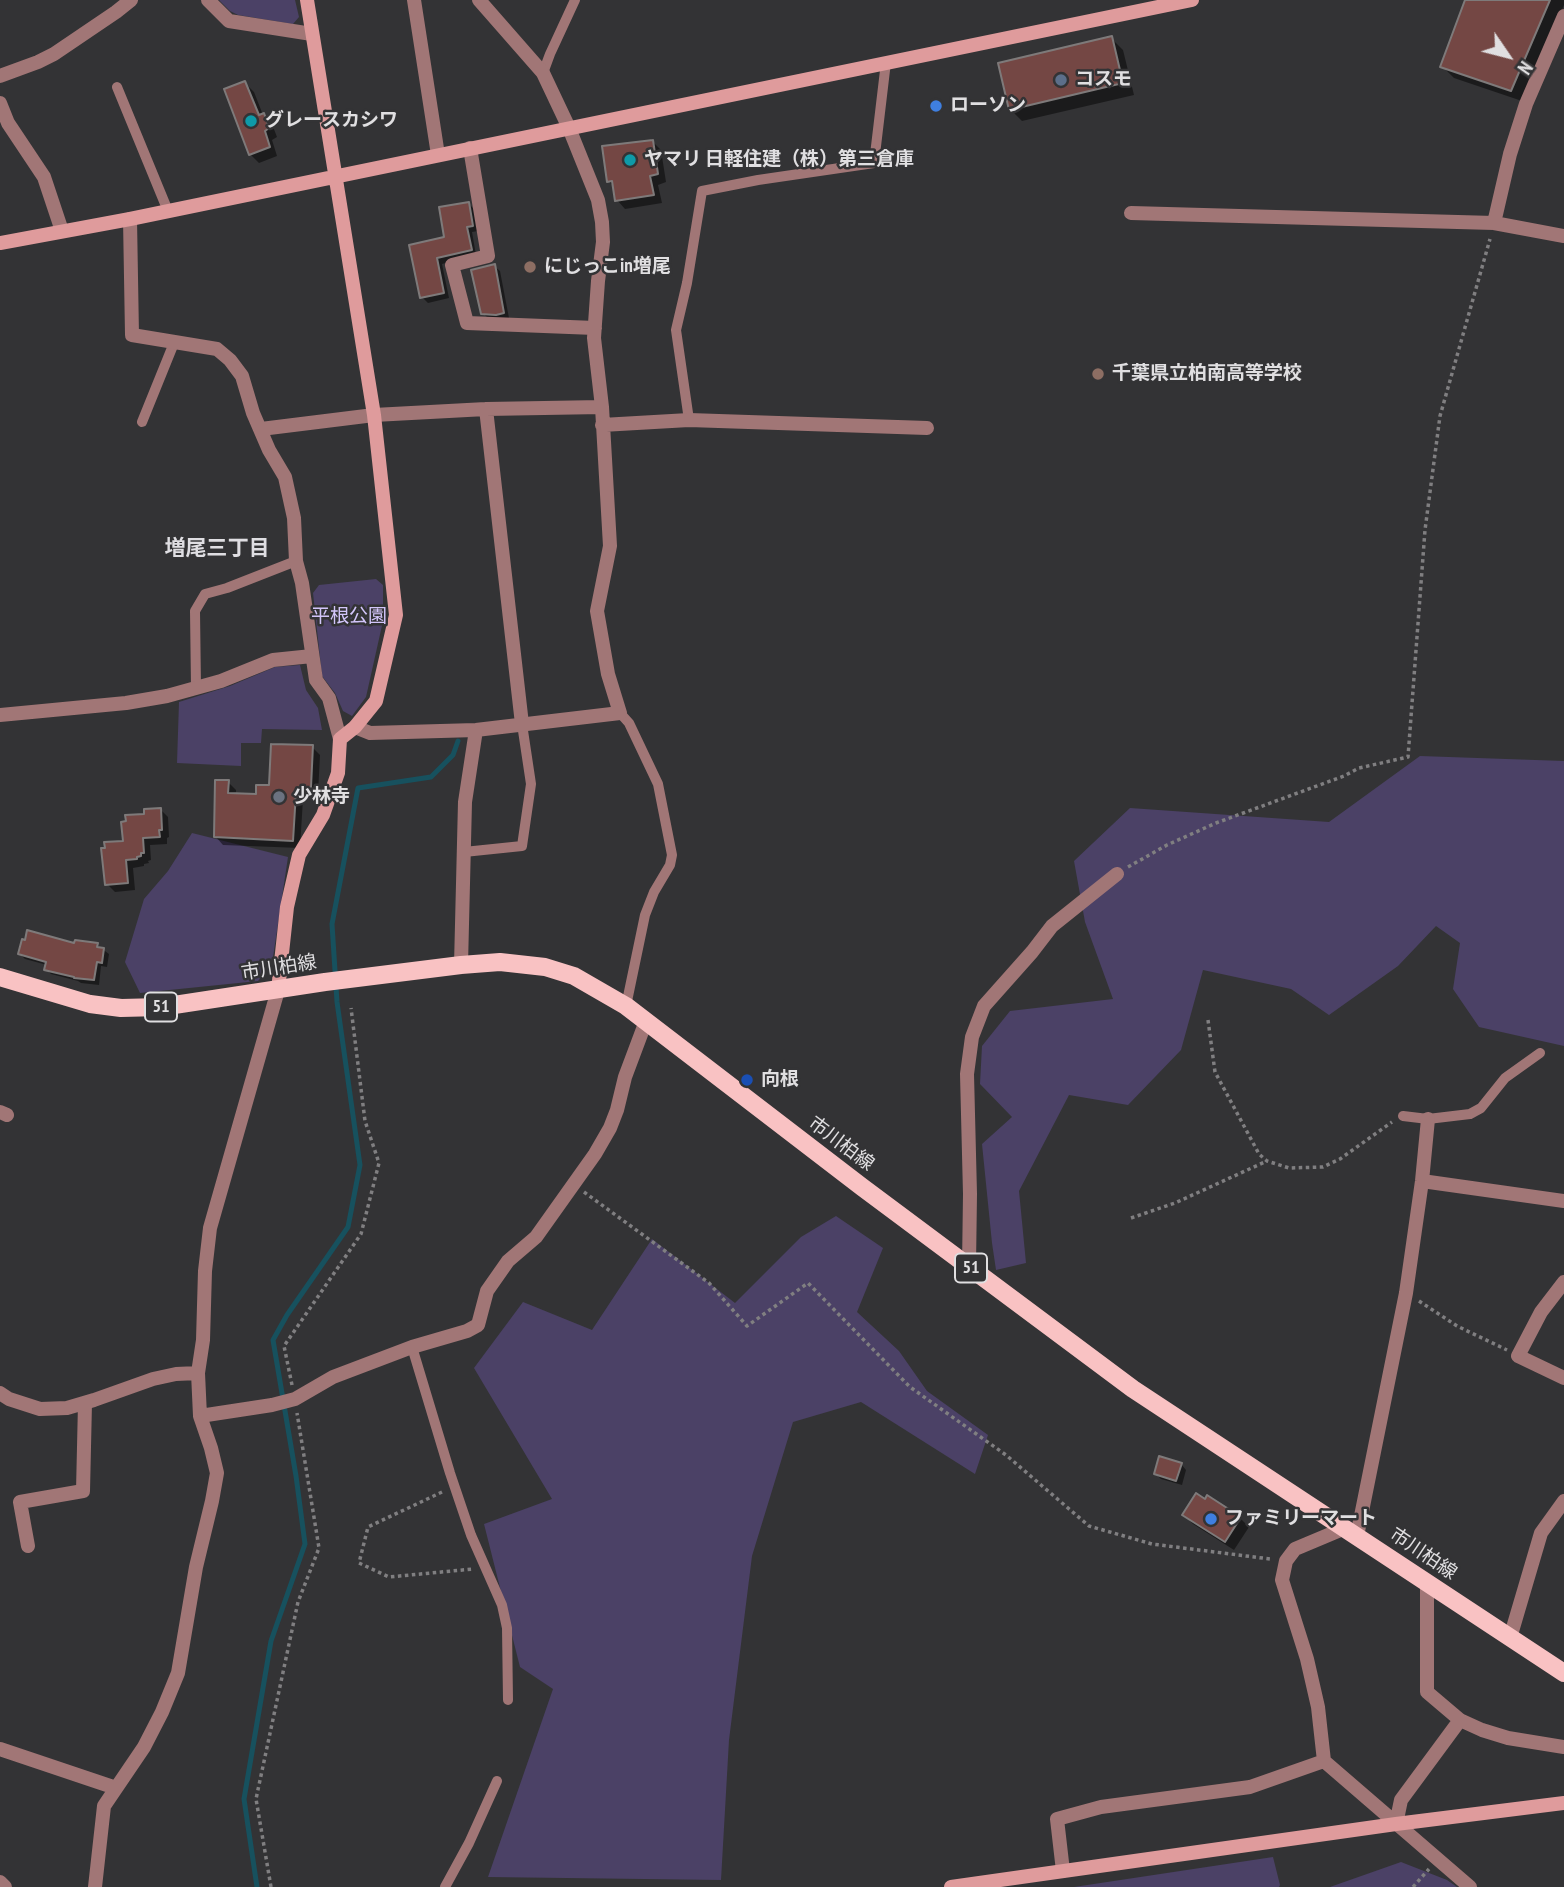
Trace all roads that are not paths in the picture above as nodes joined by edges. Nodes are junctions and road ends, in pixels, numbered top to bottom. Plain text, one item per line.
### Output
1 (131, 0) edge
2 (208, 0) edge
3 (307, 0) edge
4 (414, 0) edge
5 (479, 0) edge
6 (575, 0) edge
7 (1192, 0) edge
8 (1564, 16) edge
9 (312, 34) junction
10 (1564, 51) edge
11 (1547, 55) junction
12 (886, 62) junction
13 (543, 73) junction
14 (0, 76) edge
15 (117, 87) dead end
16 (0, 103) edge
17 (569, 128) junction
18 (470, 148) junction
19 (438, 155) junction
20 (335, 176) junction
21 (168, 211) junction
22 (1131, 213) dead end
23 (130, 219) junction
24 (1494, 223) junction
25 (62, 231) junction
26 (1564, 236) edge
27 (0, 243) edge
28 (595, 328) junction
29 (174, 343) junction
30 (602, 407) junction
31 (486, 409) junction
32 (374, 415) junction
33 (689, 420) junction
34 (142, 422) dead end
35 (602, 425) junction
36 (927, 428) dead end
37 (261, 429) junction
38 (296, 561) junction
39 (312, 656) junction
40 (196, 688) junction
41 (620, 713) junction
42 (0, 715) edge
43 (522, 724) junction
44 (355, 727) junction
45 (476, 730) junction
46 (340, 739) junction
47 (464, 852) junction
48 (1117, 874) road end
49 (461, 965) junction
50 (0, 977) edge
51 (278, 990) junction
52 (626, 1006) junction
53 (646, 1021) junction
54 (1540, 1053) dead end
55 (1403, 1116) road end
56 (1427, 1119) junction
57 (1422, 1181) junction
58 (1564, 1201) edge
59 (969, 1266) junction
60 (1564, 1282) edge
61 (412, 1347) junction
62 (198, 1373) junction
63 (1564, 1378) edge
64 (0, 1393) edge
65 (85, 1403) junction
66 (200, 1416) junction
67 (1564, 1501) edge
68 (1351, 1532) junction
69 (28, 1546) dead end
70 (1427, 1582) junction
71 (1510, 1638) junction
72 (1564, 1673) edge
73 (508, 1700) dead end
74 (1460, 1720) junction
75 (1564, 1747) edge
76 (0, 1749) edge
77 (1324, 1761) junction
78 (497, 1781) dead end
79 (116, 1788) junction
80 (1564, 1803) edge
81 (1396, 1824) junction
82 (1063, 1871) junction
83 (0, 1882) edge
84 (5, 1887) edge
85 (95, 1887) edge
86 (445, 1887) edge
87 (951, 1887) edge
88 (1470, 1887) edge

1 - 14 street
2 - 9 street
3 - 9 street
4 - 19 street
5 - 13 street
6 - 13 lane
7 - 12 street
8 - 11 street
9 - 20 street
10 - 11 street
11 - 24 street
12 - 17 street
12 - 33 lane
13 - 17 street
15 - 21 lane
16 - 25 street
17 - 18 street
17 - 28 street
18 - 19 street
18 - 28 street
19 - 20 street
20 - 21 street
20 - 32 street
21 - 23 street
22 - 24 street
23 - 25 street
23 - 29 street
24 - 26 street
25 - 27 street
28 - 30 street
29 - 34 lane
29 - 37 street
30 - 31 street
30 - 35 street
31 - 32 street
31 - 43 street
32 - 37 street
32 - 44 street
33 - 35 street
33 - 36 street
35 - 41 street
37 - 38 street
38 - 39 street
38 - 40 lane
39 - 40 street
39 - 46 street
40 - 42 street
41 - 43 street
41 - 52 lane
43 - 45 street
43 - 47 lane
44 - 45 street
44 - 46 street
45 - 47 street
46 - 51 street
47 - 49 street
48 - 59 street
49 - 51 main road, 市川柏線 / 51
49 - 52 main road, 市川柏線 / 51
50 - 51 main road, 市川柏線 / 51
51 - 62 street
52 - 53 main road, 市川柏線 / 51
53 - 59 main road, 市川柏線 / 51
53 - 61 street
54 - 56 lane
55 - 56 lane
56 - 57 street
57 - 58 street
57 - 68 street
59 - 68 main road, 市川柏線 / 51
60 - 63 street
61 - 66 street
61 - 73 lane
62 - 65 street
62 - 66 street
64 - 65 street
65 - 69 street
66 - 79 street
67 - 71 street
68 - 70 main road, 市川柏線 / 51
68 - 77 street
70 - 71 main road, 市川柏線 / 51
70 - 74 street
71 - 72 main road, 市川柏線 / 51
74 - 75 street
74 - 81 street
76 - 79 street
77 - 81 street
77 - 82 street
78 - 86 lane
79 - 85 street
80 - 81 street
81 - 82 street
81 - 88 street
82 - 87 street
83 - 84 street

